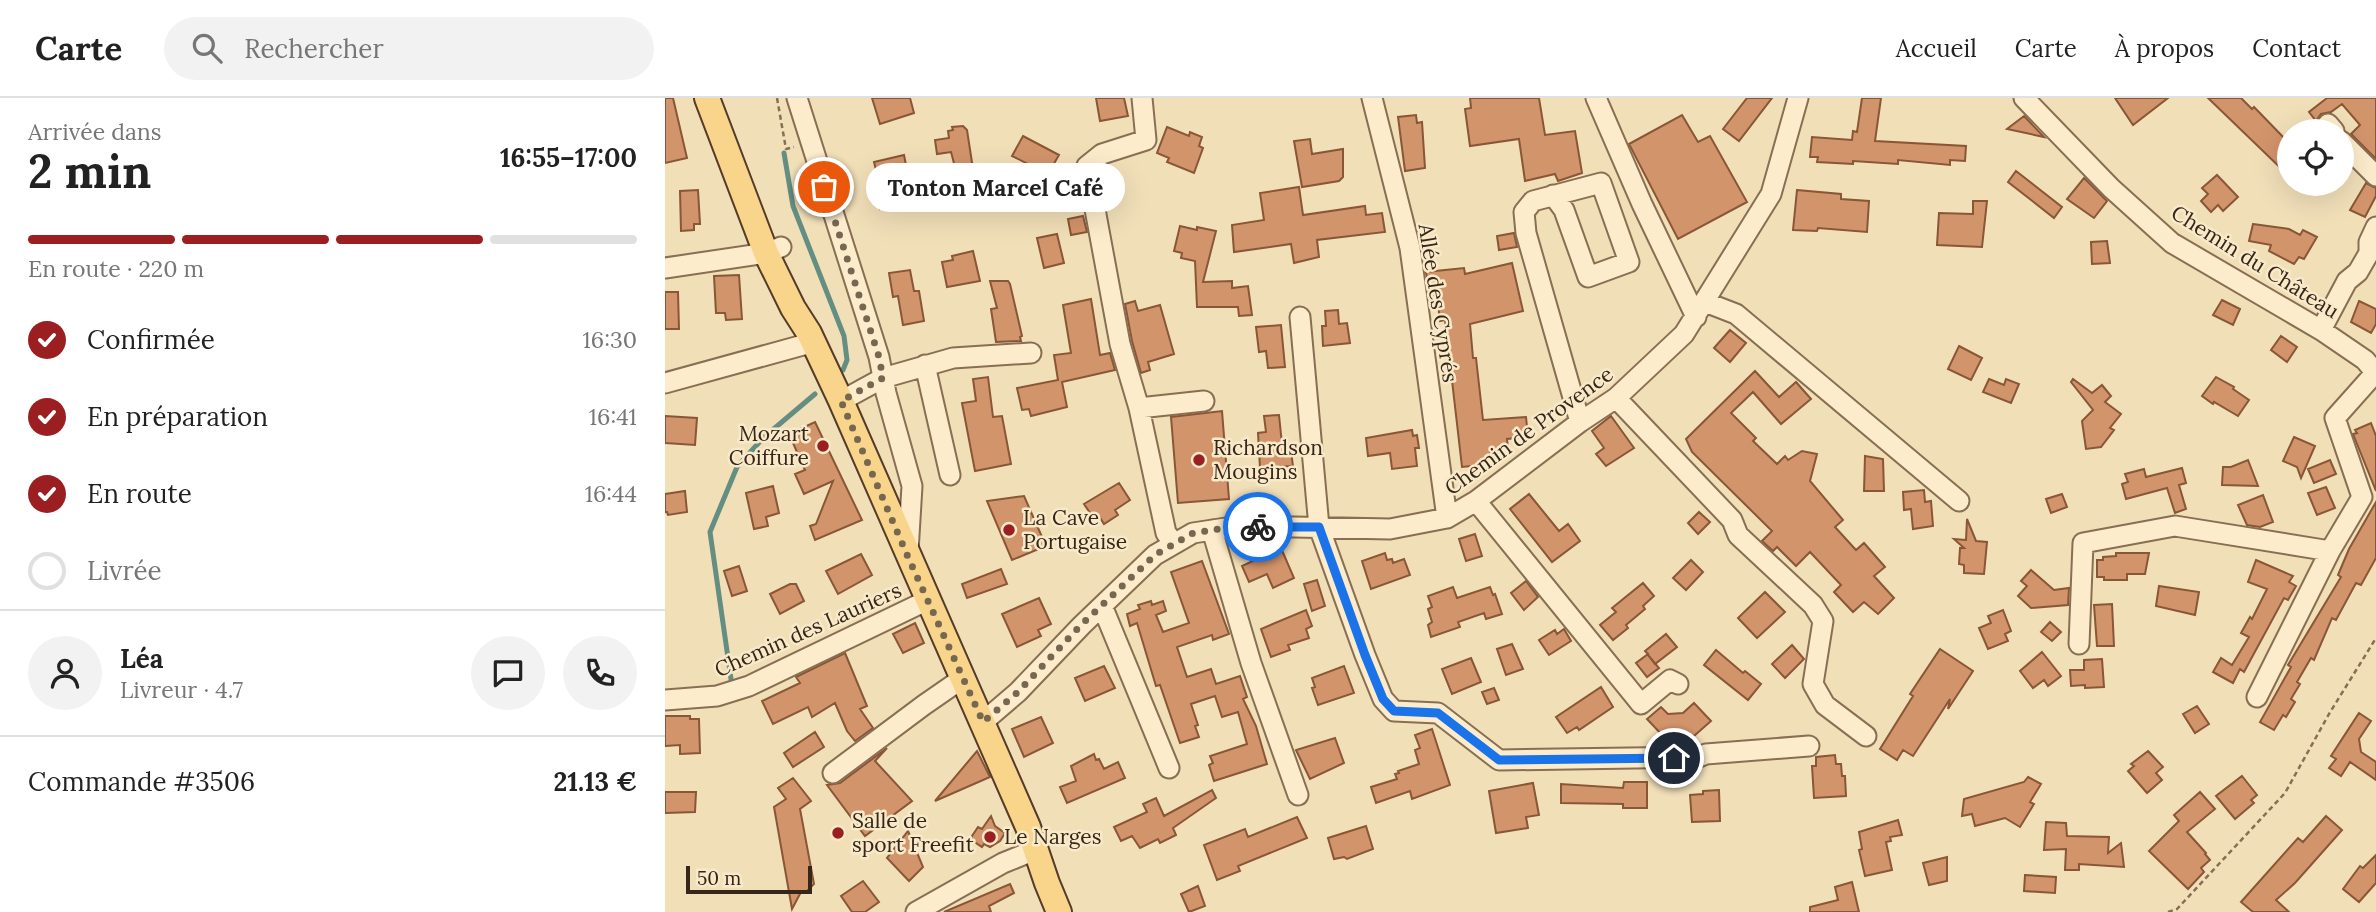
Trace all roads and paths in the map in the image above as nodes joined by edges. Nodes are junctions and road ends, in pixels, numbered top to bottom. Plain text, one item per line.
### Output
1 (707, 98) edge
2 (723, 98) edge
3 (777, 98) edge
4 (797, 98) edge
5 (1142, 98) edge
6 (1372, 98) edge
7 (1596, 98) edge
8 (1798, 98) edge
9 (2024, 98) edge
10 (792, 148) dead end
11 (2354, 154) edge
12 (2376, 176) edge
13 (1553, 195) junction
14 (2374, 232) edge
15 (774, 250) junction
16 (665, 268) edge
17 (1700, 309) junction
18 (1300, 317) dead end
19 (2321, 330) junction
20 (812, 337) junction
21 (1031, 353) dead end
22 (925, 366) junction
23 (2376, 372) edge
24 (883, 378) junction
25 (665, 383) edge
26 (1616, 398) junction
27 (841, 401) junction
28 (1204, 401) dead end
29 (1139, 408) junction
30 (1580, 422) junction
31 (950, 474) dead end
32 (1476, 501) junction
33 (1959, 501) dead end
34 (1447, 518) junction
35 (1319, 527) junction
36 (1212, 530) junction
37 (1174, 543) junction
38 (2330, 551) junction
39 (908, 557) junction
40 (928, 600) junction
41 (1100, 608) junction
42 (2376, 638) edge
43 (2079, 644) dead end
44 (963, 678) junction
45 (1678, 684) dead end
46 (2257, 697) dead end
47 (665, 700) edge
48 (983, 722) junction
49 (1866, 736) dead end
50 (1809, 746) dead end
51 (1169, 768) dead end
52 (833, 773) dead end
53 (1298, 794) dead end
54 (1035, 849) junction
55 (916, 912) edge
56 (1059, 912) edge
57 (2168, 912) edge

1 - 15 main road
2 - 15 main road
3 - 10 path
4 - 24 street
5 - 29 street
6 - 34 street, Allée des Cyprés
7 - 17 street
8 - 17 street, Chemin de Provence
9 - 19 street, Chemin du Château
11 - 12 street
13 - 13 street
13 - 30 street
14 - 19 street
15 - 16 street
15 - 20 main road
17 - 26 street, Chemin de Provence
17 - 33 street
18 - 35 street
19 - 23 street, Chemin du Château
20 - 25 street
20 - 27 main road
21 - 22 street
22 - 24 street
22 - 31 street
23 - 38 street
24 - 27 street
24 - 39 street
26 - 30 street, Chemin de Provence
26 - 49 street
27 - 39 main road
28 - 29 street
29 - 37 street
30 - 32 street, Chemin de Provence
32 - 34 street, Chemin de Provence
32 - 45 street
34 - 35 street, Chemin de Provence
35 - 36 street, Chemin de Provence
35 - 50 street
36 - 37 street, Chemin de Provence
36 - 53 street
37 - 41 street, Chemin de Provence
38 - 43 street
38 - 46 street
39 - 40 main road
40 - 44 main road
40 - 47 street, Chemin des Lauriers
41 - 48 street, Chemin de Provence
41 - 51 street
42 - 57 path
44 - 48 main road
44 - 52 street
48 - 54 main road
54 - 55 street
54 - 56 main road

